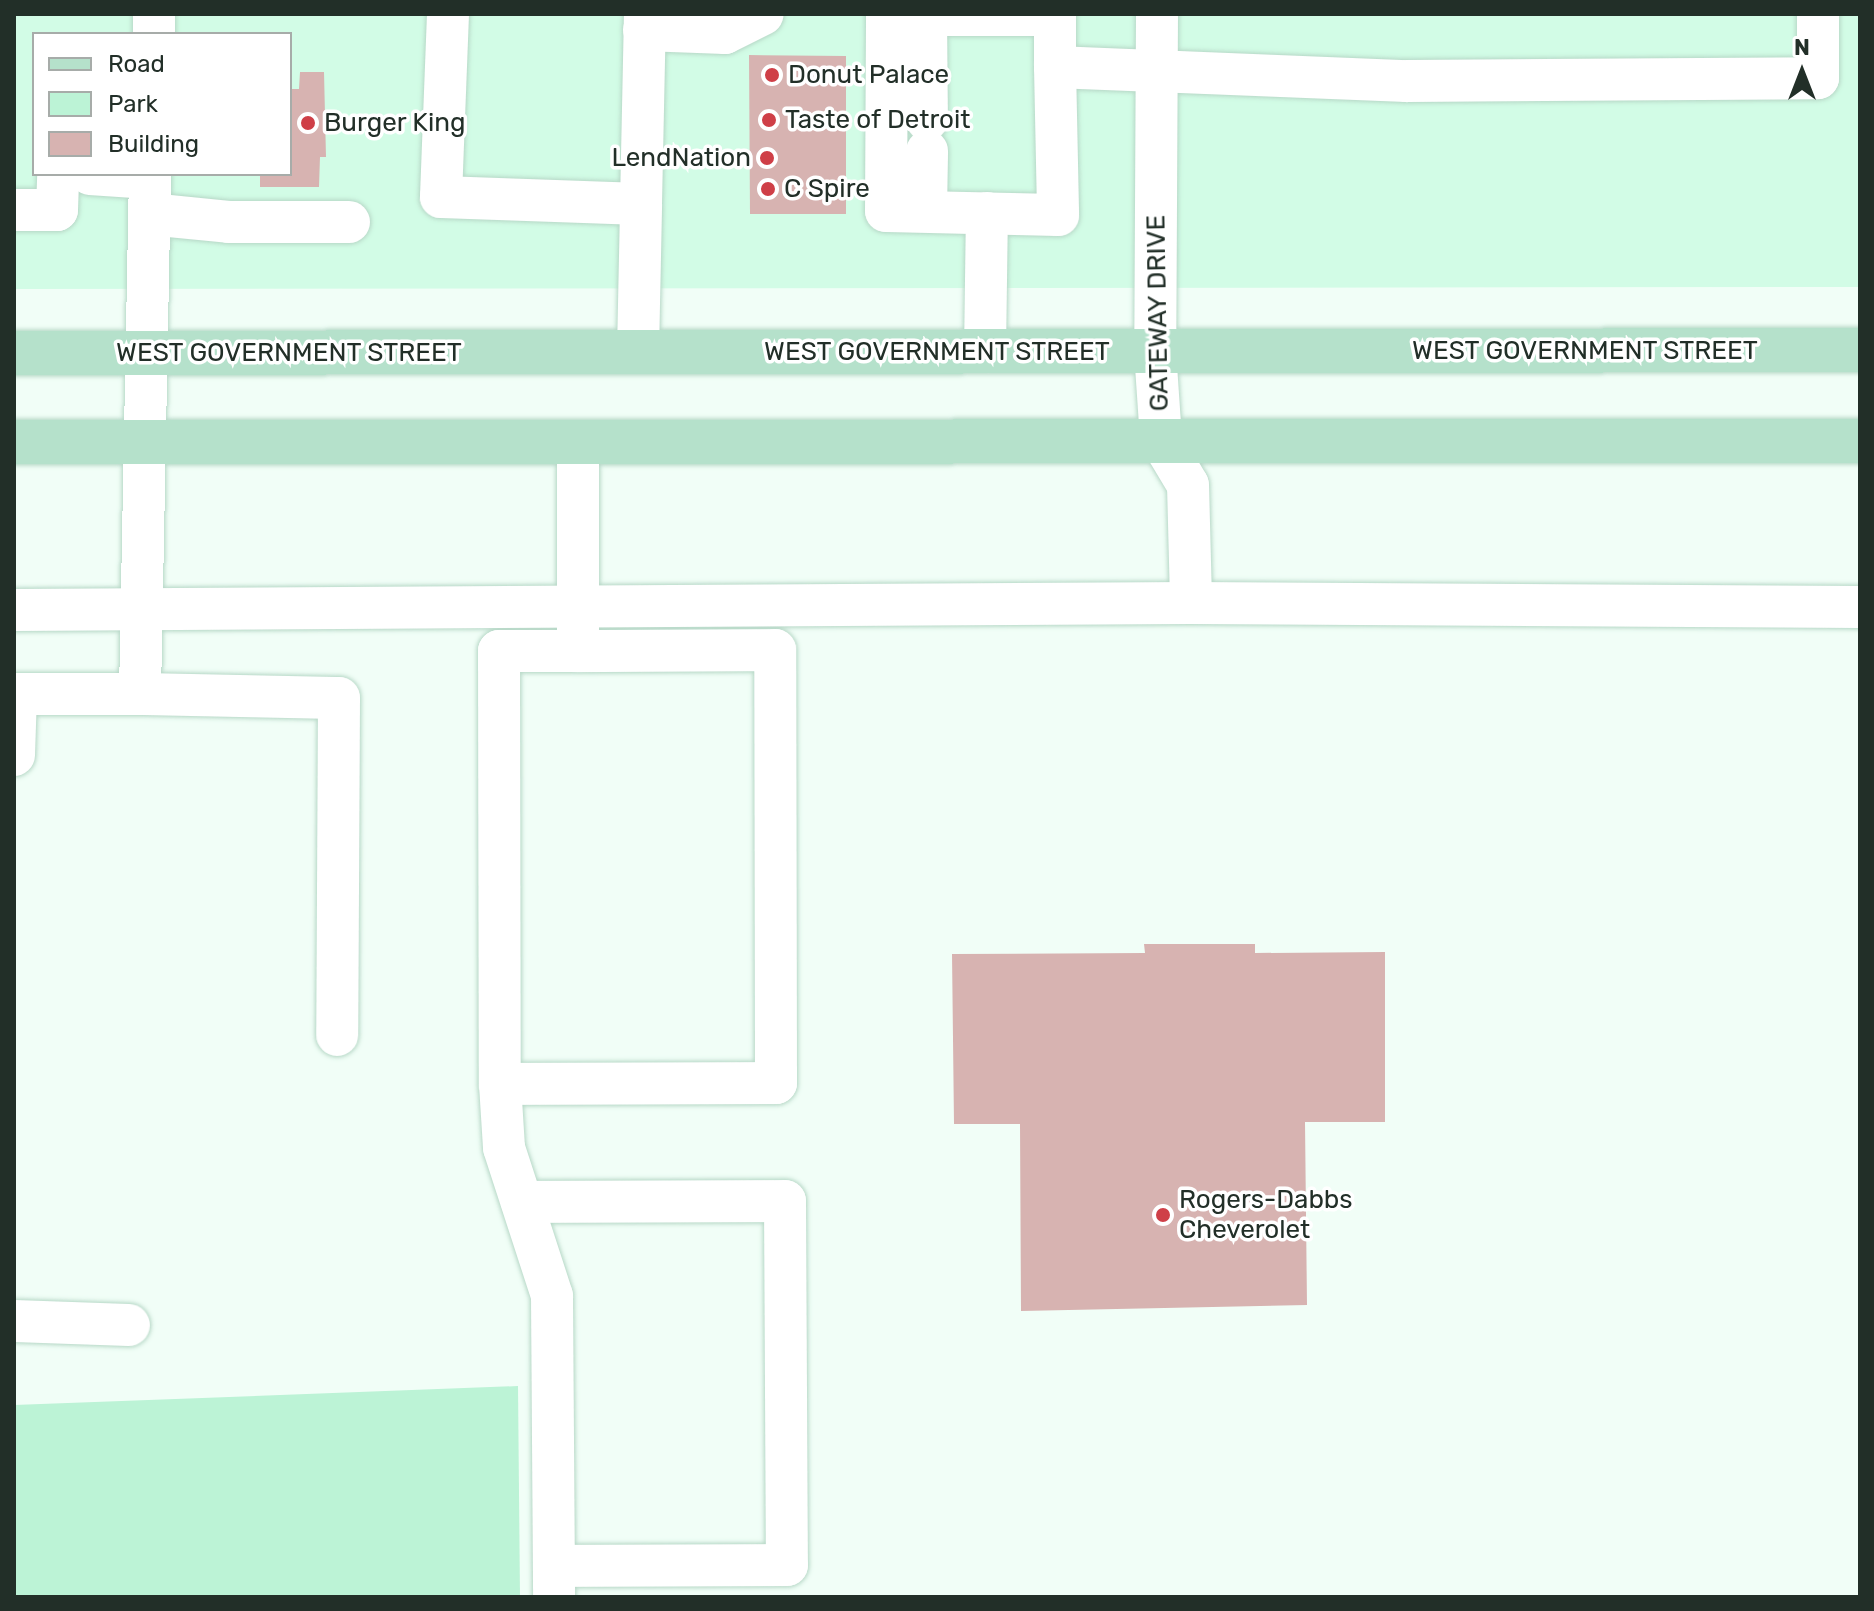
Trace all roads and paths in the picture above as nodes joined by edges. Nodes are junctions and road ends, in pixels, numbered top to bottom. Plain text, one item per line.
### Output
1 (448, 14) edge
2 (763, 14) edge
3 (926, 14) edge
4 (1157, 14) edge
5 (1818, 14) edge
6 (645, 22) edge
7 (1055, 67) junction
8 (1156, 68) junction
9 (58, 176) edge
10 (98, 176) edge
11 (150, 189) edge
12 (641, 204) junction
13 (14, 210) edge
14 (926, 211) junction
15 (987, 213) junction
16 (349, 222) dead end
17 (1860, 350) edge
18 (1155, 351) junction
19 (638, 352) junction
20 (985, 352) junction
21 (14, 353) edge
22 (146, 353) junction
23 (1161, 440) junction
24 (144, 441) junction
25 (578, 441) junction
26 (1860, 441) edge
27 (14, 442) edge
28 (1191, 603) junction
29 (577, 604) junction
30 (1860, 607) edge
31 (140, 609) junction
32 (14, 610) edge
33 (578, 651) junction
34 (15, 694) edge
35 (140, 694) junction
36 (14, 755) edge
37 (337, 1035) dead end
38 (500, 1084) junction
39 (522, 1202) junction
40 (14, 1321) edge
41 (129, 1325) dead end
42 (554, 1582) edge

1 - 12 street
2 - 6 street
3 - 7 street
3 - 14 street
3 - 14 street
4 - 8 street, GATEWAY DRIVE
5 - 8 street
6 - 12 street
7 - 8 street
7 - 15 street
8 - 18 street, GATEWAY DRIVE
9 - 13 street
10 - 11 street
11 - 16 street
11 - 22 street
12 - 19 street
14 - 15 street
15 - 20 street
17 - 18 main road, WEST GOVERNMENT STREET
18 - 20 main road, WEST GOVERNMENT STREET
18 - 23 street, GATEWAY DRIVE
19 - 20 main road, WEST GOVERNMENT STREET
19 - 22 main road, WEST GOVERNMENT STREET
21 - 22 main road, WEST GOVERNMENT STREET
22 - 24 street
23 - 25 main road
23 - 26 main road
23 - 28 street, GATEWAY DRIVE
24 - 25 main road
24 - 27 main road
24 - 31 street
25 - 29 street
28 - 29 street
28 - 30 street
29 - 31 street
29 - 33 street
31 - 32 street
31 - 35 street
33 - 38 street
33 - 38 street
34 - 35 street
34 - 36 street
35 - 37 street
38 - 39 street
39 - 42 street
39 - 42 street
40 - 41 street

